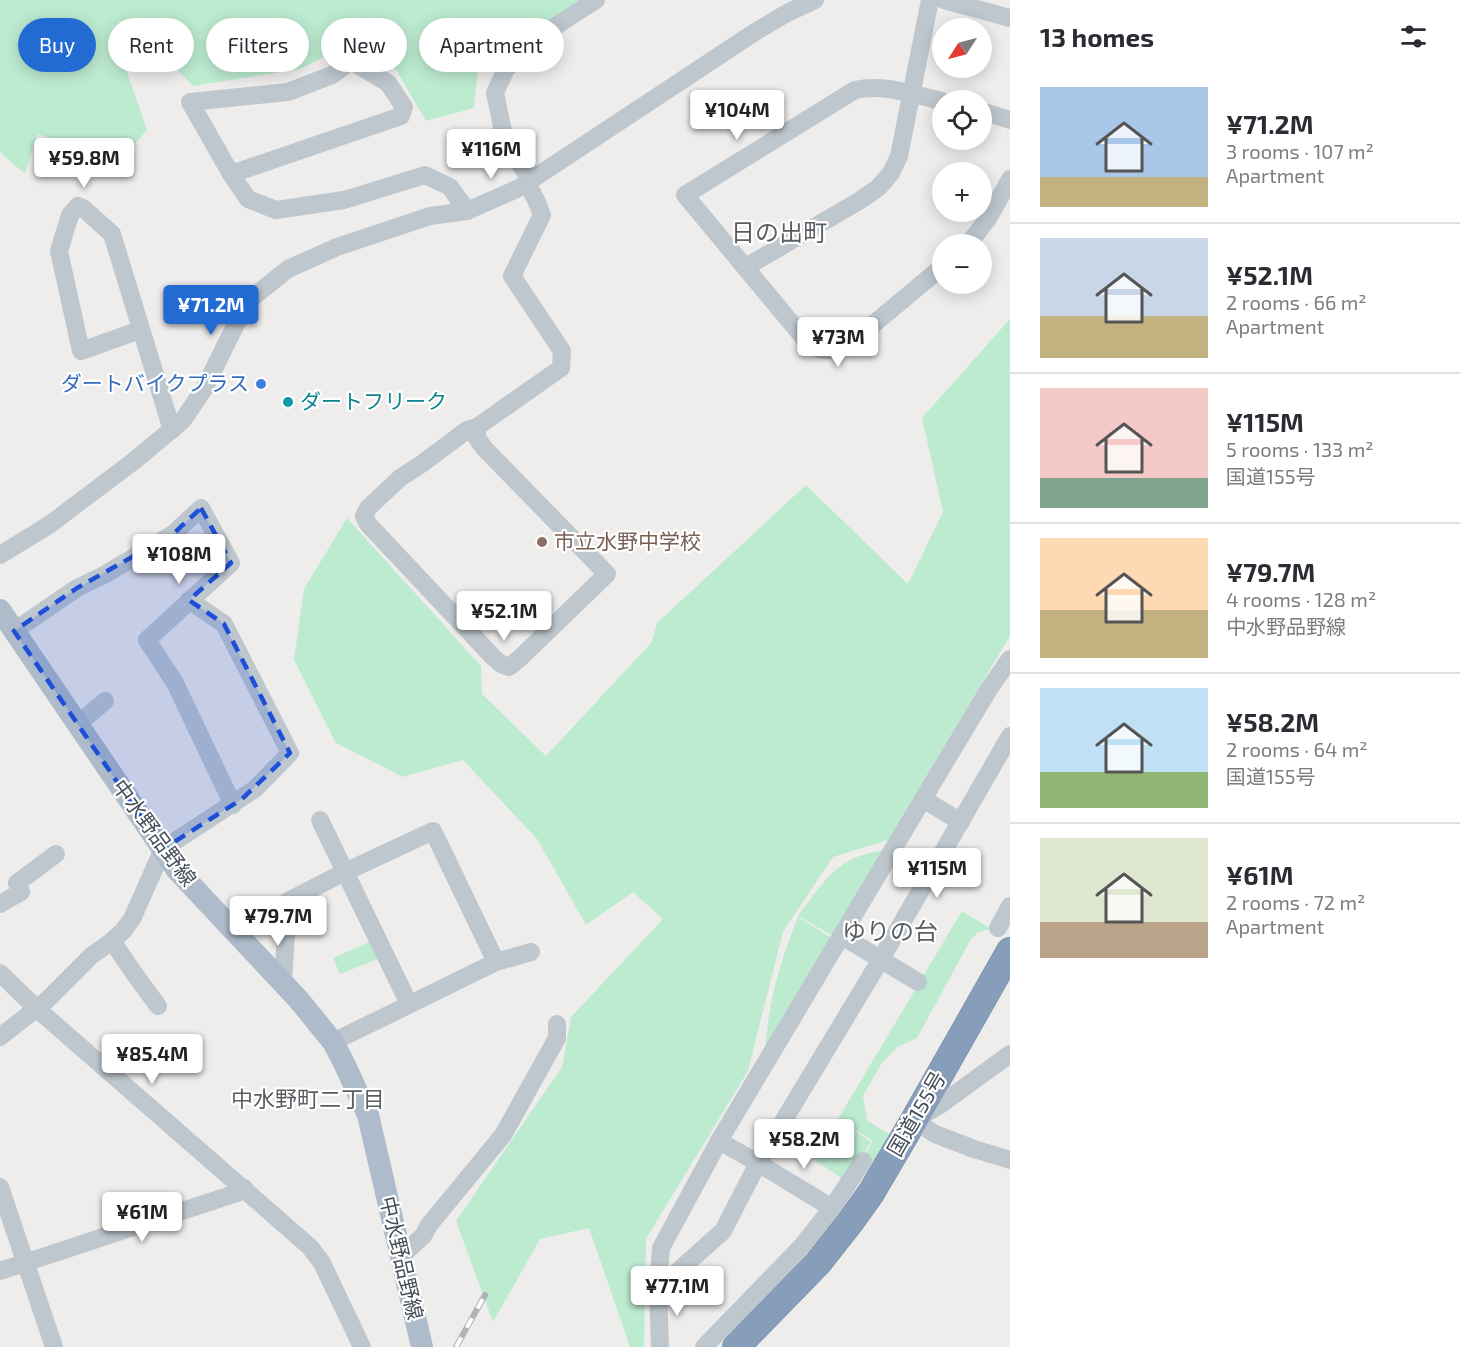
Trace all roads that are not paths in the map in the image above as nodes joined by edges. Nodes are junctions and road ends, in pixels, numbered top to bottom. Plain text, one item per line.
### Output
1 (596, 0) edge
2 (815, 0) edge
3 (930, 0) edge
4 (944, 0) edge
5 (1010, 18) edge
6 (911, 94) junction
7 (932, 99) edge
8 (992, 114) edge
9 (1010, 120) edge
10 (231, 174) junction
11 (1010, 179) edge
12 (529, 182) junction
13 (467, 211) junction
14 (976, 234) edge
15 (746, 267) junction
16 (932, 275) edge
17 (140, 330) dead end
18 (477, 427) junction
19 (172, 430) junction
20 (0, 555) edge
21 (189, 600) junction
22 (6, 623) edge
23 (1010, 659) edge
24 (105, 701) dead end
25 (78, 724) junction
26 (1008, 745) edge
27 (922, 799) junction
28 (233, 805) junction
29 (320, 820) dead end
30 (961, 822) junction
31 (163, 849) junction
32 (56, 854) dead end
33 (345, 872) junction
34 (0, 904) edge
35 (1010, 906) edge
36 (842, 936) junction
37 (1004, 939) edge
38 (112, 941) junction
39 (531, 952) dead end
40 (881, 959) junction
41 (496, 962) junction
42 (0, 973) edge
43 (283, 982) junction
44 (918, 982) dead end
45 (409, 1004) junction
46 (158, 1006) dead end
47 (36, 1008) junction
48 (557, 1024) dead end
49 (0, 1036) edge
50 (333, 1042) junction
51 (1010, 1054) edge
52 (914, 1120) junction
53 (719, 1141) junction
54 (1010, 1160) edge
55 (863, 1161) dead end
56 (758, 1163) junction
57 (0, 1187) edge
58 (244, 1188) junction
59 (832, 1208) junction
60 (401, 1256) junction
61 (25, 1262) junction
62 (0, 1271) edge
63 (658, 1289) junction
64 (54, 1347) edge
65 (362, 1347) edge
66 (422, 1347) edge
67 (660, 1347) edge
68 (704, 1347) edge
69 (736, 1347) edge

1 - 12 street
2 - 12 street
3 - 6 street
4 - 5 street
6 - 7 street
6 - 15 street
6 - 15 street
8 - 9 street
10 - 10 street
10 - 13 street
11 - 14 street
12 - 13 street
12 - 18 street
13 - 19 street
15 - 16 street
17 - 19 street
18 - 18 street
19 - 20 street
21 - 22 street
21 - 28 street
21 - 28 street
22 - 25 main road, 中水野品野線
23 - 27 street
24 - 25 street
25 - 31 main road, 中水野品野線
26 - 30 street
27 - 30 street
27 - 36 street
28 - 31 street
29 - 33 street
30 - 40 street
31 - 38 street
31 - 43 main road, 中水野品野線
32 - 34 street
33 - 41 street
33 - 43 street
33 - 45 street
35 - 37 street
36 - 40 street
36 - 53 street
37 - 52 highway, 国道155号
38 - 46 street
38 - 47 street
39 - 41 street
40 - 44 street
40 - 56 street
41 - 45 street
42 - 47 street
43 - 50 main road, 中水野品野線
45 - 50 street
47 - 49 street
47 - 58 street
48 - 60 street
50 - 60 main road, 中水野品野線
51 - 52 street
52 - 54 street
52 - 69 highway, 国道155号
53 - 56 street
53 - 63 street
55 - 59 street
56 - 59 street
56 - 63 street
57 - 61 street
58 - 61 street
58 - 65 street
59 - 68 street
60 - 66 main road, 中水野品野線
61 - 62 street
61 - 64 street
63 - 67 street

